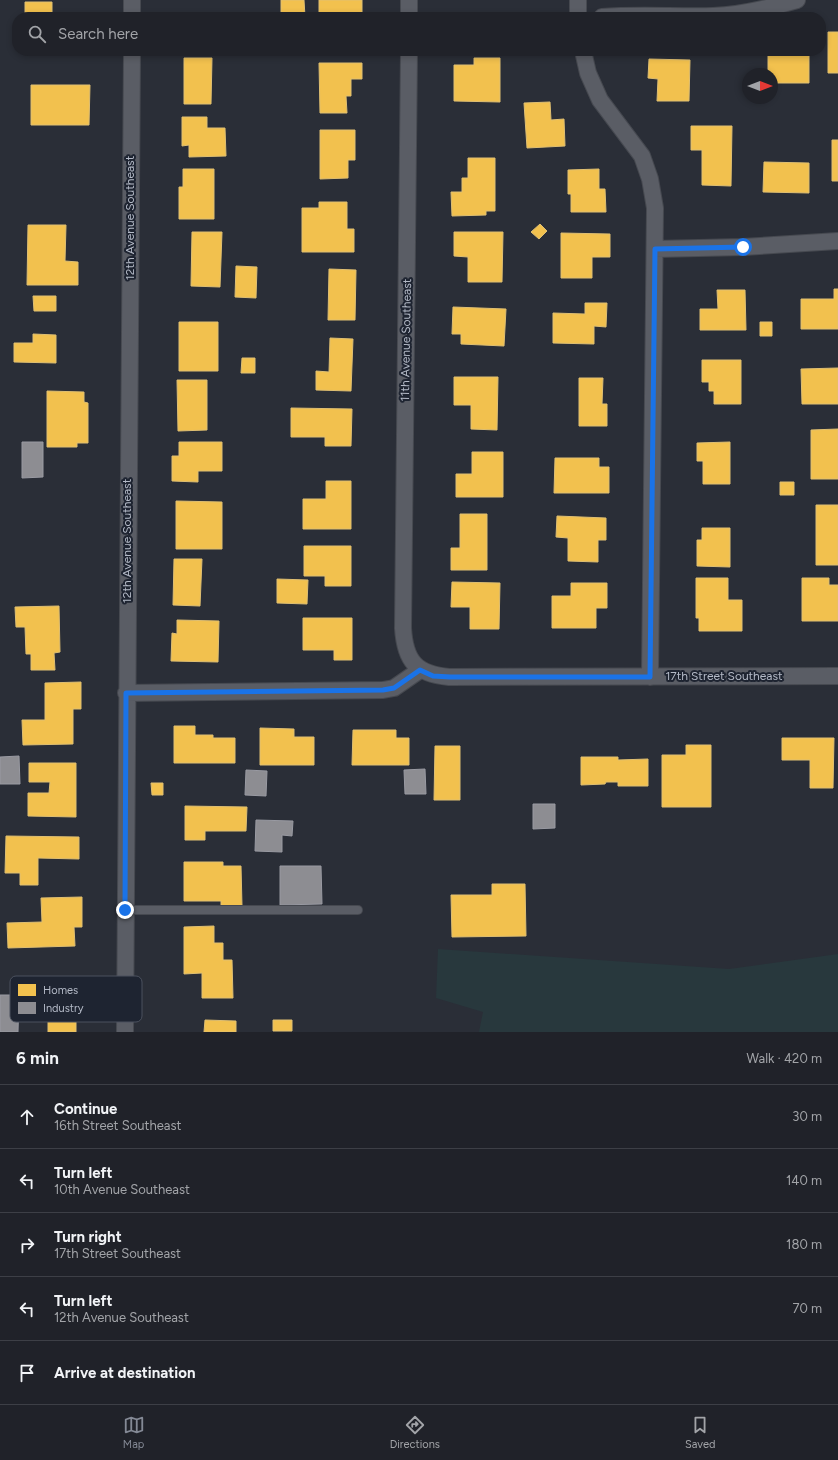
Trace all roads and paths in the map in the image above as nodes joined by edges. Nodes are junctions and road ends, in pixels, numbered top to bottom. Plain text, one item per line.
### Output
1 (132, 0) edge
2 (409, 0) edge
3 (578, 0) edge
4 (797, 0) edge
5 (132, 12) edge
6 (410, 12) edge
7 (578, 12) edge
8 (745, 12) edge
9 (132, 56) edge
10 (409, 56) edge
11 (583, 56) edge
12 (838, 241) edge
13 (655, 249) junction
14 (420, 670) junction
15 (838, 676) edge
16 (650, 677) junction
17 (126, 693) junction
18 (125, 910) junction
19 (358, 910) dead end
20 (124, 976) edge
21 (124, 1022) edge
22 (124, 1032) edge

1 - 5 street
2 - 6 street
3 - 7 street
4 - 8 street
9 - 17 street, 12th Avenue Southeast
10 - 14 street, 11th Avenue Southeast
11 - 13 street
12 - 13 street
13 - 16 street
14 - 16 street, 17th Street Southeast
14 - 17 street
15 - 16 street, 17th Street Southeast
17 - 18 street, 12th Avenue Southeast
18 - 19 lane
18 - 20 street, 12th Avenue Southeast
21 - 22 street, 12th Avenue Southeast

